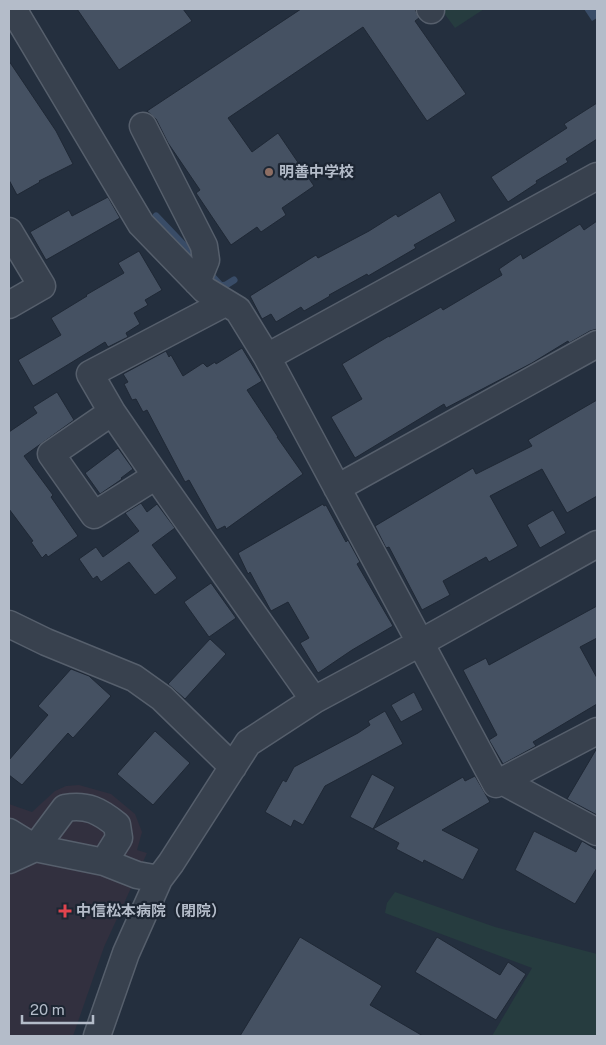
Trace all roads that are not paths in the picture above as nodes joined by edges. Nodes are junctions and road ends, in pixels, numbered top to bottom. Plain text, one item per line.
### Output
1 (13, 9) edge
2 (143, 126) dead end
3 (597, 176) edge
4 (9, 231) edge
5 (200, 276) junction
6 (225, 302) junction
7 (9, 305) edge
8 (597, 344) edge
9 (267, 356) junction
10 (112, 412) junction
11 (156, 476) junction
12 (337, 488) junction
13 (597, 544) edge
14 (9, 624) edge
15 (420, 643) junction
16 (314, 700) junction
17 (595, 734) edge
18 (233, 767) junction
19 (502, 781) junction
20 (9, 832) edge
21 (597, 832) edge
22 (35, 848) junction
23 (9, 860) edge
24 (104, 862) junction
25 (159, 879) junction
26 (97, 1036) edge

1 - 5 street
2 - 5 street
3 - 9 street
4 - 7 street
5 - 6 street
6 - 9 street
6 - 10 street
8 - 12 street
9 - 12 street
10 - 11 street
10 - 11 street
11 - 16 street
12 - 15 street
13 - 15 street
14 - 18 street
15 - 16 street
15 - 19 street
16 - 18 street
17 - 19 street
18 - 25 street
19 - 21 street
20 - 22 street
22 - 23 street
22 - 24 street
22 - 24 street
24 - 25 street
25 - 26 street

